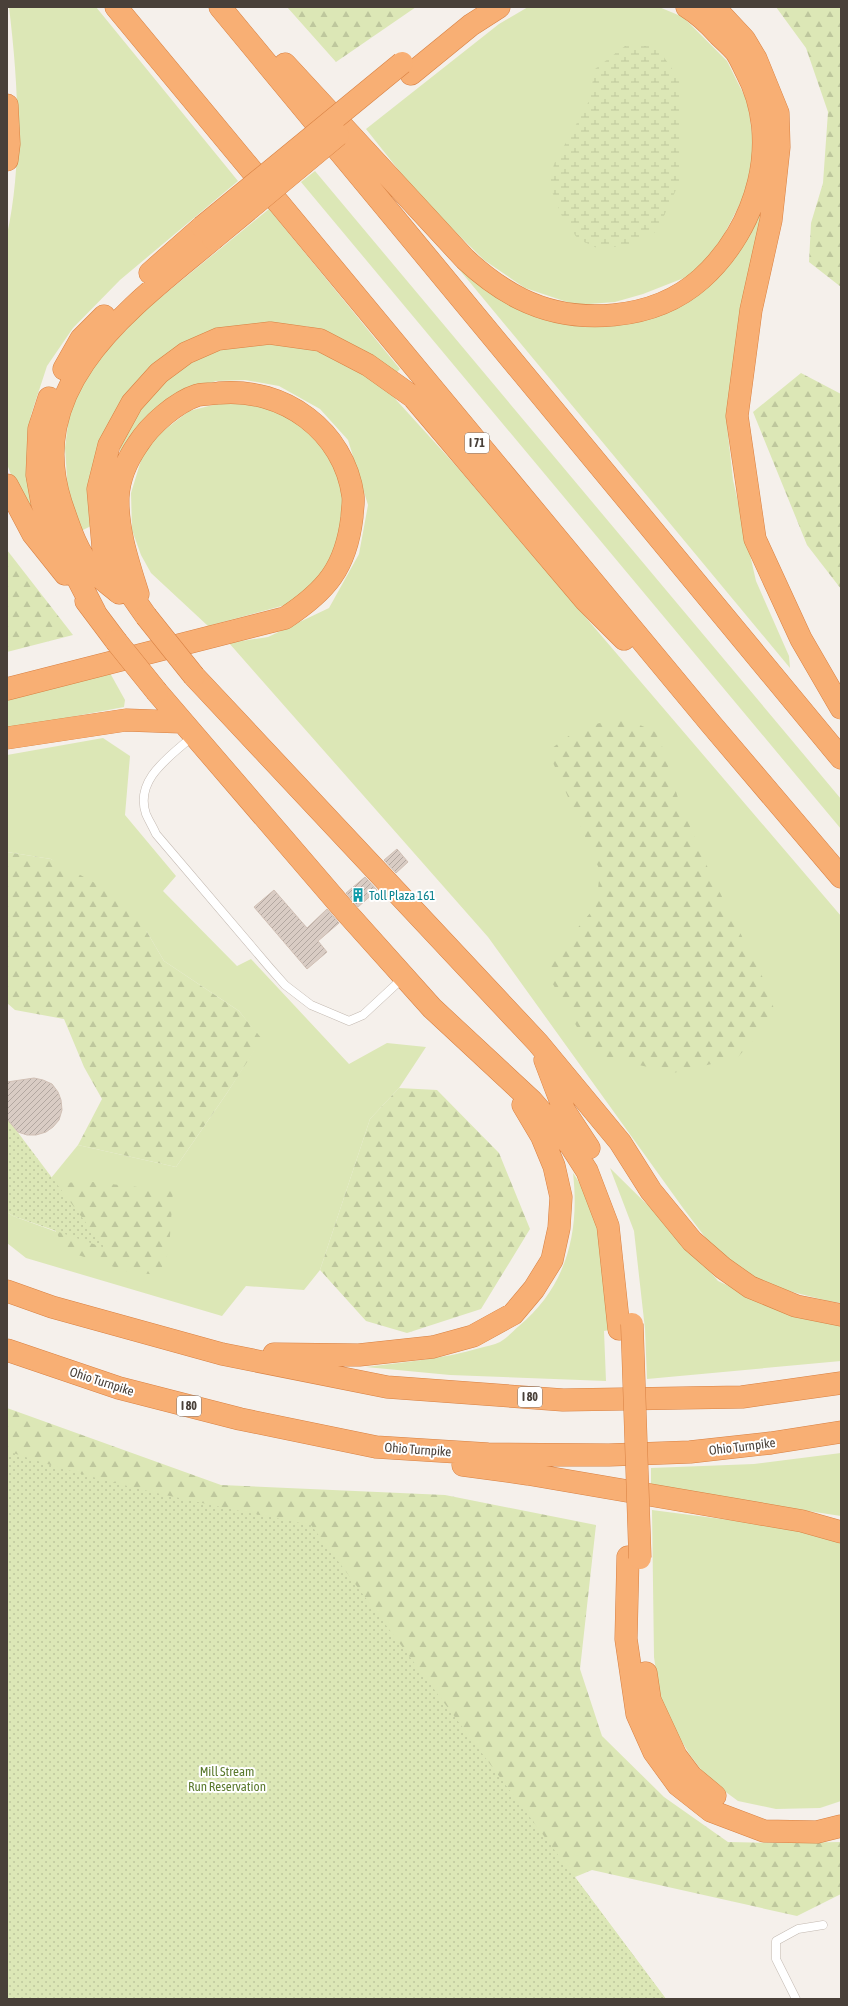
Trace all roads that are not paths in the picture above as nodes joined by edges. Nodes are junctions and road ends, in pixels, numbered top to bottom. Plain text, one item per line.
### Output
1 (116, 7) edge
2 (220, 7) edge
3 (232, 7) edge
4 (470, 7) edge
5 (499, 7) edge
6 (687, 7) edge
7 (714, 7) edge
8 (407, 69) junction
9 (7, 105) edge
10 (7, 160) edge
11 (207, 233) junction
12 (7, 485) edge
13 (95, 612) junction
14 (146, 616) junction
15 (7, 689) edge
16 (841, 708) edge
17 (711, 724) junction
18 (187, 729) junction
19 (7, 738) edge
20 (841, 758) edge
21 (841, 877) edge
22 (404, 976) junction
23 (538, 1043) junction
24 (508, 1080) junction
25 (7, 1291) edge
26 (841, 1315) edge
27 (625, 1327) junction
28 (7, 1350) edge
29 (222, 1354) junction
30 (841, 1383) edge
31 (841, 1432) edge
32 (376, 1446) junction
33 (841, 1532) edge
34 (634, 1558) junction
35 (841, 1812) edge
36 (841, 1826) edge
37 (823, 1925) dead end
38 (796, 1999) edge

1 - 17 highway, I 71
2 - 20 highway
3 - 6 highway
4 - 8 highway
5 - 8 highway
7 - 16 highway
8 - 11 highway, bridge
9 - 10 highway
11 - 13 highway
11 - 14 highway
12 - 13 highway
13 - 18 highway, bridge
14 - 15 highway
14 - 17 highway
14 - 23 highway, bridge
17 - 21 highway, I 71
18 - 19 highway
18 - 22 highway
18 - 22 lane
22 - 24 highway
23 - 26 highway
23 - 27 highway
24 - 27 highway
24 - 29 highway
25 - 29 highway, I 80
27 - 34 highway, bridge
28 - 32 highway, Ohio Turnpike / I 80
29 - 30 highway, I 80
31 - 32 highway, Ohio Turnpike / I 80
32 - 33 highway
34 - 35 highway
34 - 36 highway
37 - 38 lane

